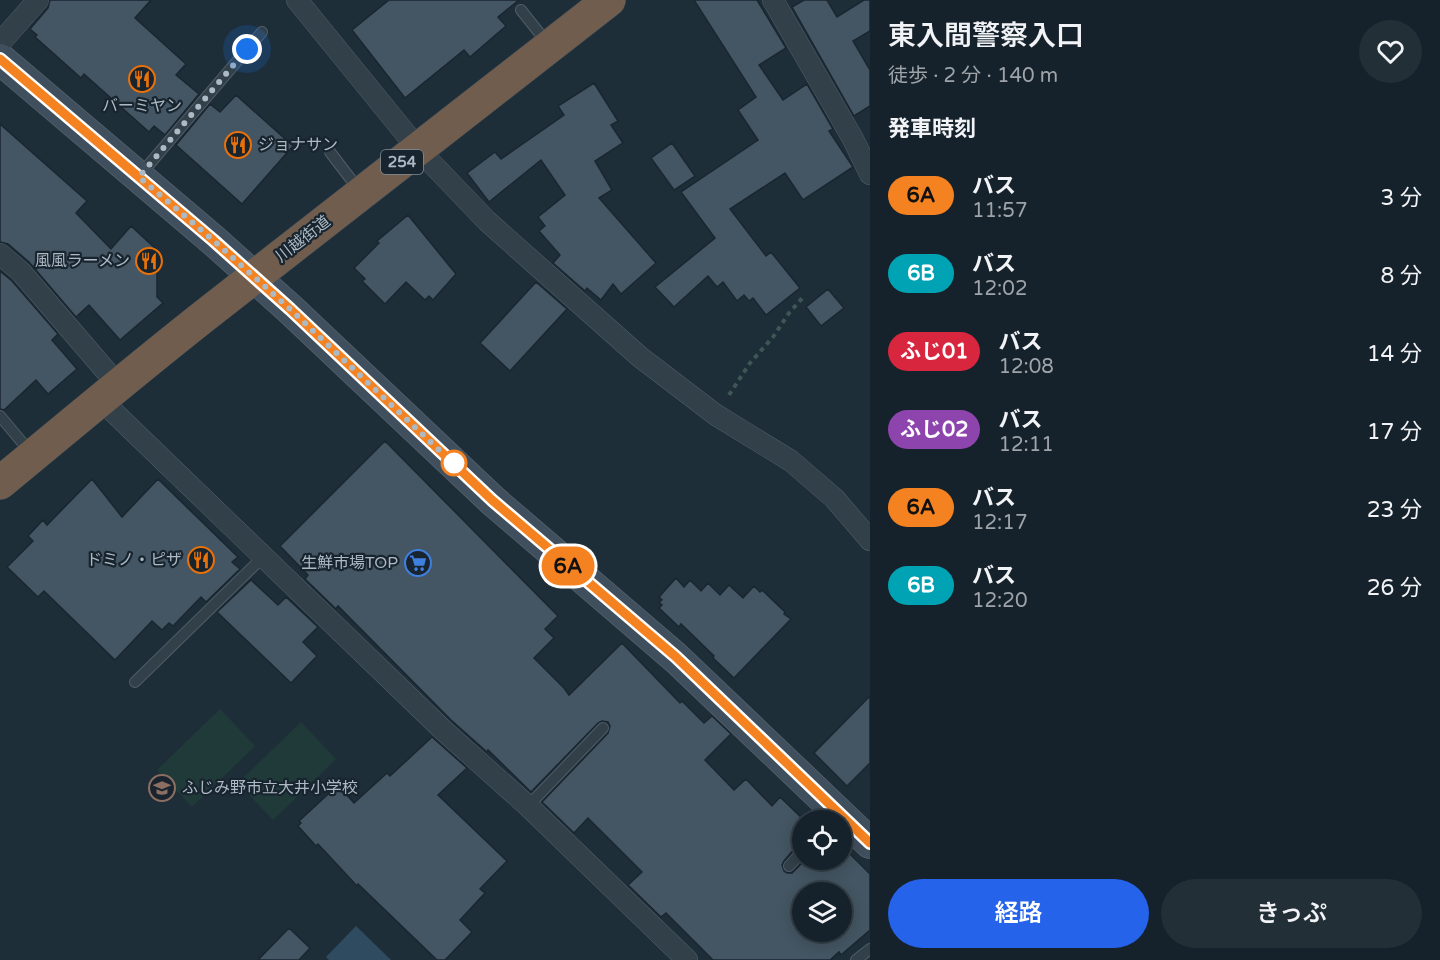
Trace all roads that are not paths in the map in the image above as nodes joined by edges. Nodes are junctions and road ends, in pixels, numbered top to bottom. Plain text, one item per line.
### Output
1 (38, 0) edge
2 (297, 0) edge
3 (609, 0) edge
4 (773, 0) edge
5 (521, 10) dead end
6 (262, 32) dead end
7 (0, 43) edge
8 (550, 47) junction
9 (0, 59) edge
10 (419, 150) junction
11 (330, 152) dead end
12 (870, 174) edge
13 (139, 177) junction
14 (362, 194) junction
15 (0, 254) edge
16 (254, 277) junction
17 (109, 392) junction
18 (0, 416) edge
19 (33, 455) junction
20 (0, 483) edge
21 (870, 540) edge
22 (263, 557) junction
23 (135, 682) dead end
24 (603, 728) dead end
25 (528, 806) junction
26 (830, 810) edge
27 (852, 829) edge
28 (870, 843) edge
29 (792, 863) edge
30 (789, 866) dead end
31 (870, 949) edge
32 (687, 960) edge
33 (856, 960) edge

1 - 7 street
2 - 10 street
3 - 8 highway, 川越街道 / 254
4 - 12 street
5 - 8 lane
6 - 13 lane
8 - 10 highway, 川越街道 / 254
9 - 13 street
10 - 14 highway, 川越街道 / 254
10 - 21 street
11 - 14 lane
13 - 16 street
14 - 16 highway, 川越街道 / 254
15 - 17 street
16 - 17 highway, 川越街道 / 254
16 - 26 street
17 - 19 highway, 川越街道 / 254
17 - 22 street
18 - 19 lane
19 - 20 highway, 川越街道 / 254
22 - 23 lane
22 - 25 street
24 - 25 lane
25 - 32 street
27 - 28 street
29 - 30 lane
31 - 33 lane

